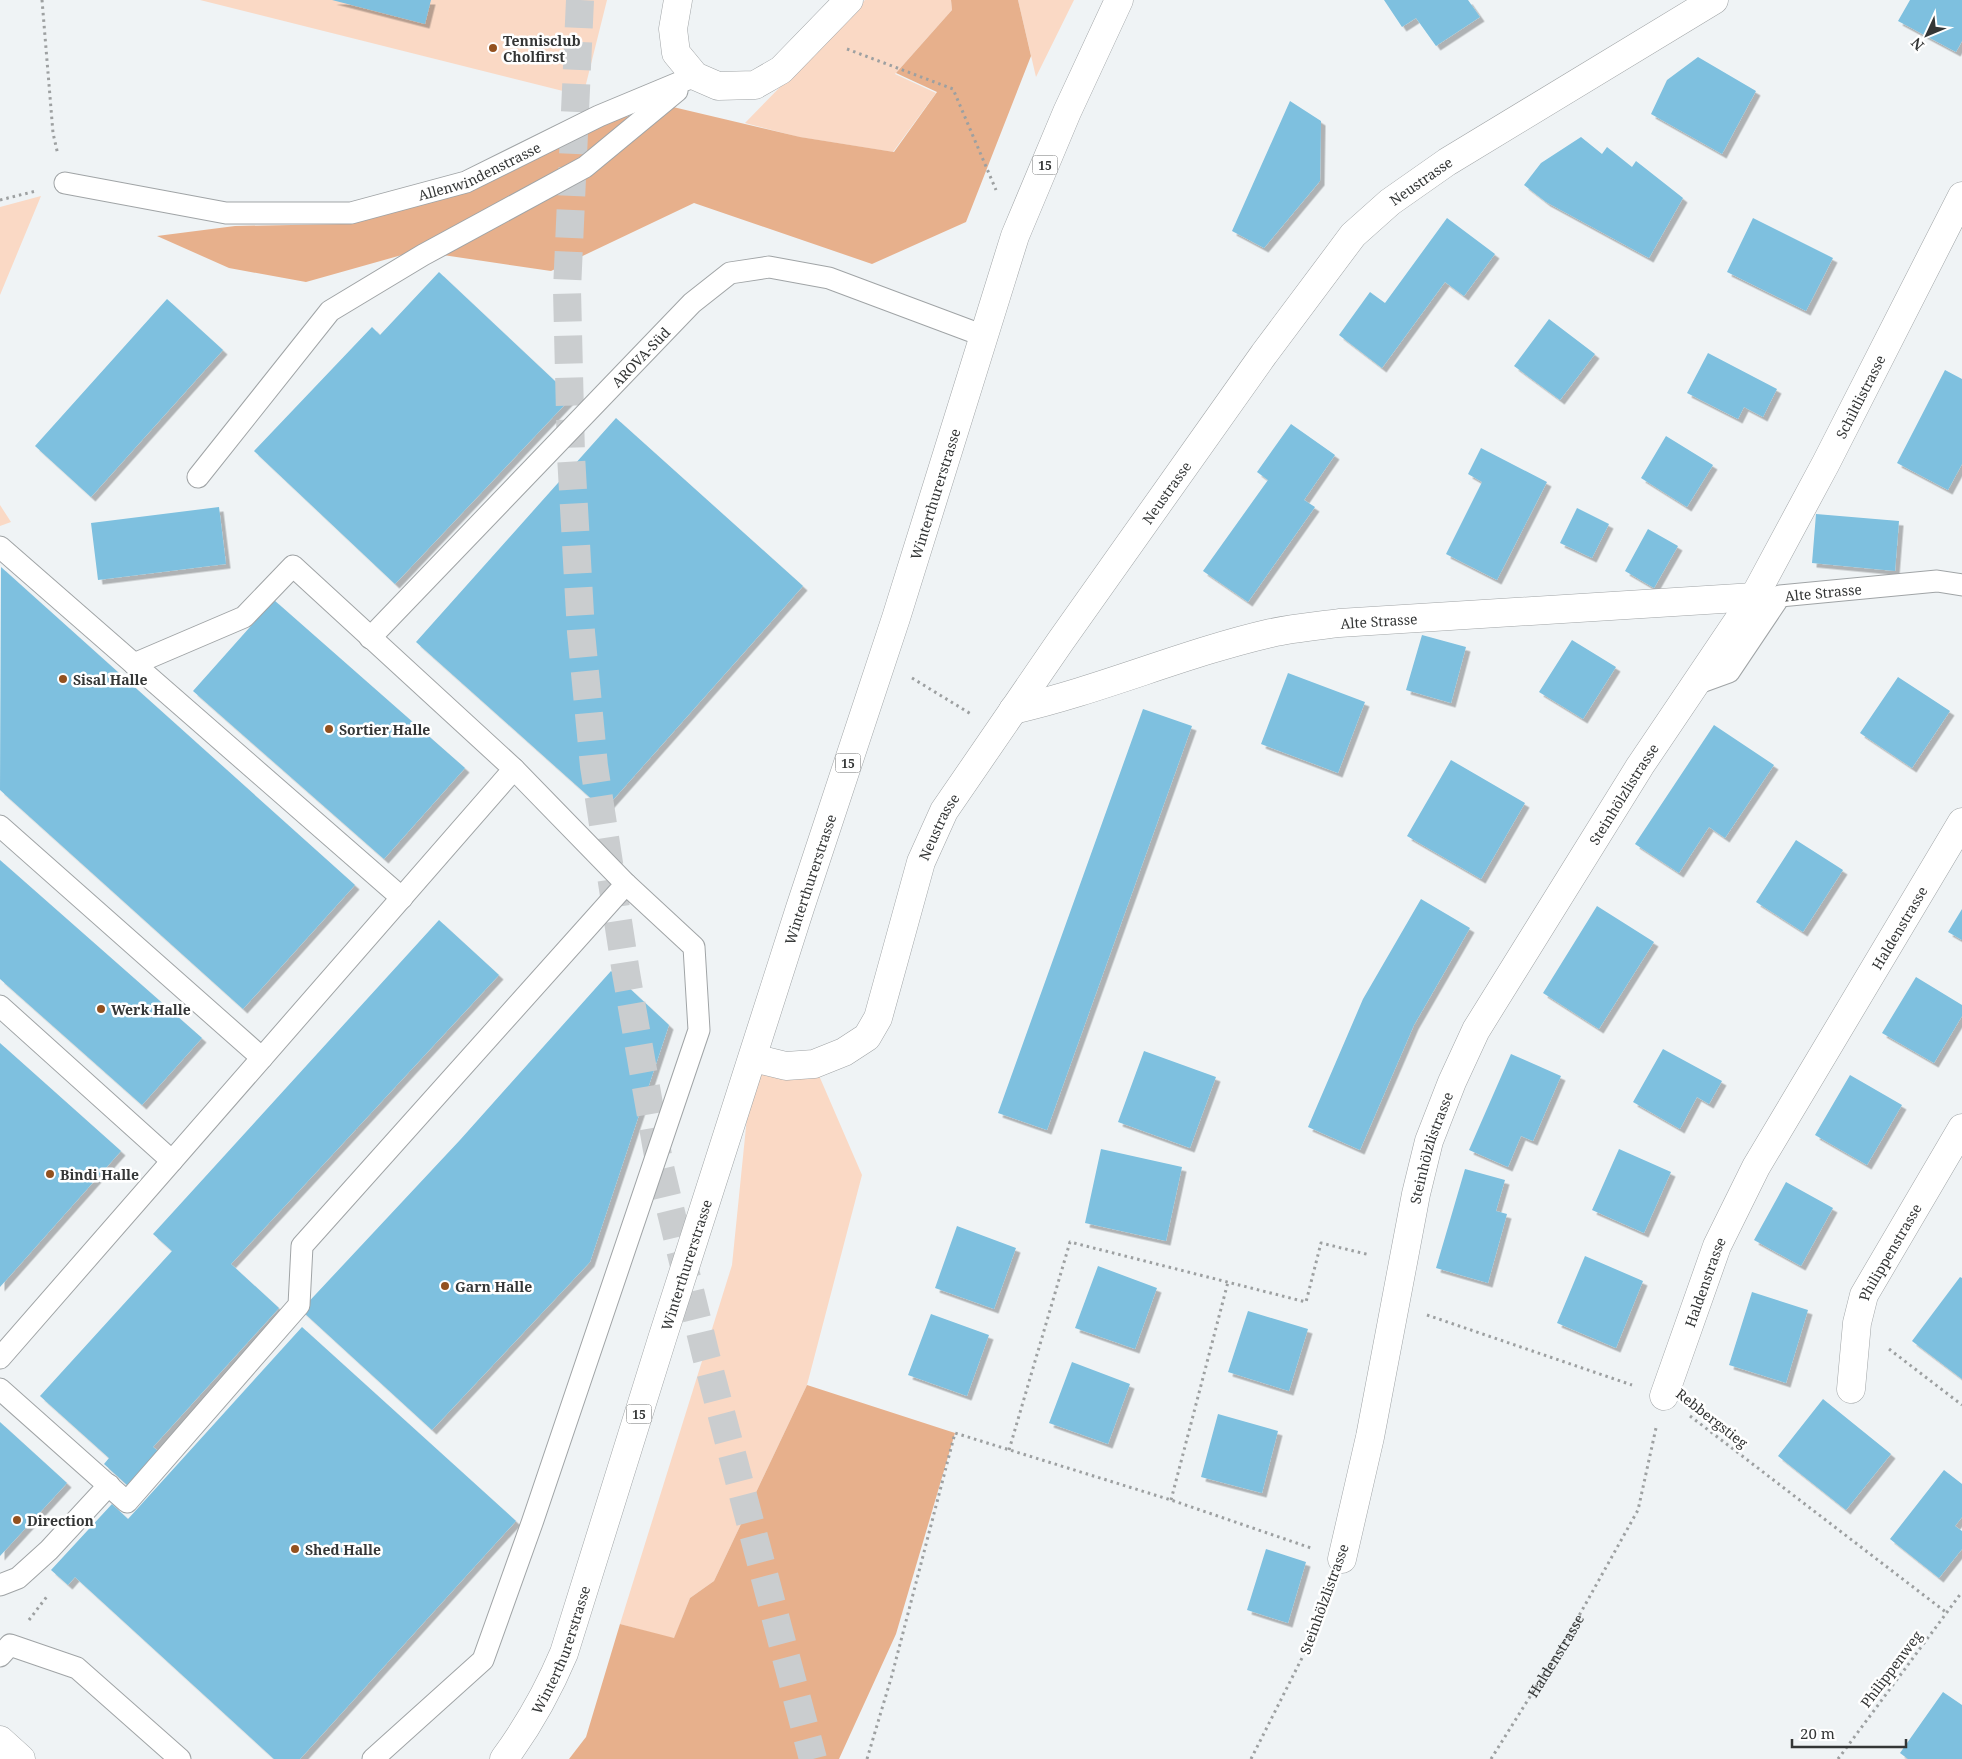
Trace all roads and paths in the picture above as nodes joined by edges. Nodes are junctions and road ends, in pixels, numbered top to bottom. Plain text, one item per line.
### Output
1 (42, 0) edge
2 (678, 0) edge
3 (848, 0) edge
4 (1119, 0) edge
5 (1714, 0) edge
6 (814, 37) junction
7 (695, 76) junction
8 (65, 183) junction
9 (1962, 196) edge
10 (0, 200) edge
11 (1016, 236) junction
12 (984, 336) junction
13 (198, 476) dead end
14 (0, 547) edge
15 (1962, 585) edge
16 (1754, 597) junction
17 (370, 638) junction
18 (882, 660) junction
19 (134, 664) junction
20 (1696, 684) junction
21 (1006, 721) junction
22 (514, 770) junction
23 (1962, 822) edge
24 (0, 826) edge
25 (626, 884) junction
26 (402, 898) junction
27 (0, 1006) edge
28 (262, 1058) junction
29 (753, 1058) junction
30 (1962, 1128) edge
31 (172, 1161) junction
32 (1404, 1264) junction
33 (1228, 1282) junction
34 (1396, 1305) junction
35 (1857, 1323) junction
36 (0, 1358) edge
37 (0, 1389) edge
38 (1851, 1389) dead end
39 (1664, 1396) junction
40 (1962, 1405) edge
41 (1009, 1450) junction
42 (109, 1485) junction
43 (1171, 1500) junction
44 (1342, 1559) junction
45 (0, 1585) edge
46 (1962, 1592) edge
47 (1947, 1613) junction
48 (0, 1656) edge
49 (0, 1740) edge
50 (21, 1759) edge
51 (180, 1759) edge
52 (373, 1759) edge
53 (504, 1759) edge
54 (867, 1759) edge
55 (1251, 1759) edge
56 (1491, 1759) edge
57 (1838, 1759) edge

1 - 8 path
2 - 7 street
3 - 6 street
4 - 11 street, Winterthurerstrasse / 15
5 - 21 street, Neustrasse
6 - 7 street
6 - 11 path
7 - 8 lane, Allenwindenstrasse
7 - 13 lane
8 - 10 path
9 - 16 street, Schiltlistrasse
11 - 12 street, Winterthurerstrasse / 15
12 - 17 lane, AROVA-Süd
12 - 18 street, Winterthurerstrasse / 15
14 - 19 lane
15 - 20 lane, Alte Strasse
16 - 20 street, Steinhölzlistrasse
16 - 21 street, Alte Strasse
17 - 19 lane
17 - 22 lane
18 - 21 path
18 - 29 street, Winterthurerstrasse / 15
19 - 26 lane
20 - 32 street, Steinhölzlistrasse
21 - 29 street, Neustrasse
22 - 25 lane
22 - 26 lane
23 - 39 street, Haldenstrasse
24 - 28 lane
25 - 42 lane
25 - 52 lane
26 - 28 lane
27 - 31 lane
28 - 31 lane
29 - 53 street, Winterthurerstrasse / 15
30 - 35 street, Philippenstrasse
31 - 36 lane
32 - 33 path
32 - 34 street, Steinhölzlistrasse
33 - 41 path
33 - 43 path
34 - 39 path, Rebbergstieg
34 - 44 street, Steinhölzlistrasse
35 - 38 street, Philippenstrasse
35 - 40 path
37 - 42 lane
39 - 47 path, Rebbergstieg
39 - 56 path, Haldenstrasse
41 - 43 path
41 - 54 path
42 - 45 lane
43 - 44 path
44 - 55 path, Steinhölzlistrasse
46 - 47 path, Philippenweg
47 - 57 path, Philippenweg
48 - 51 lane
49 - 50 street

